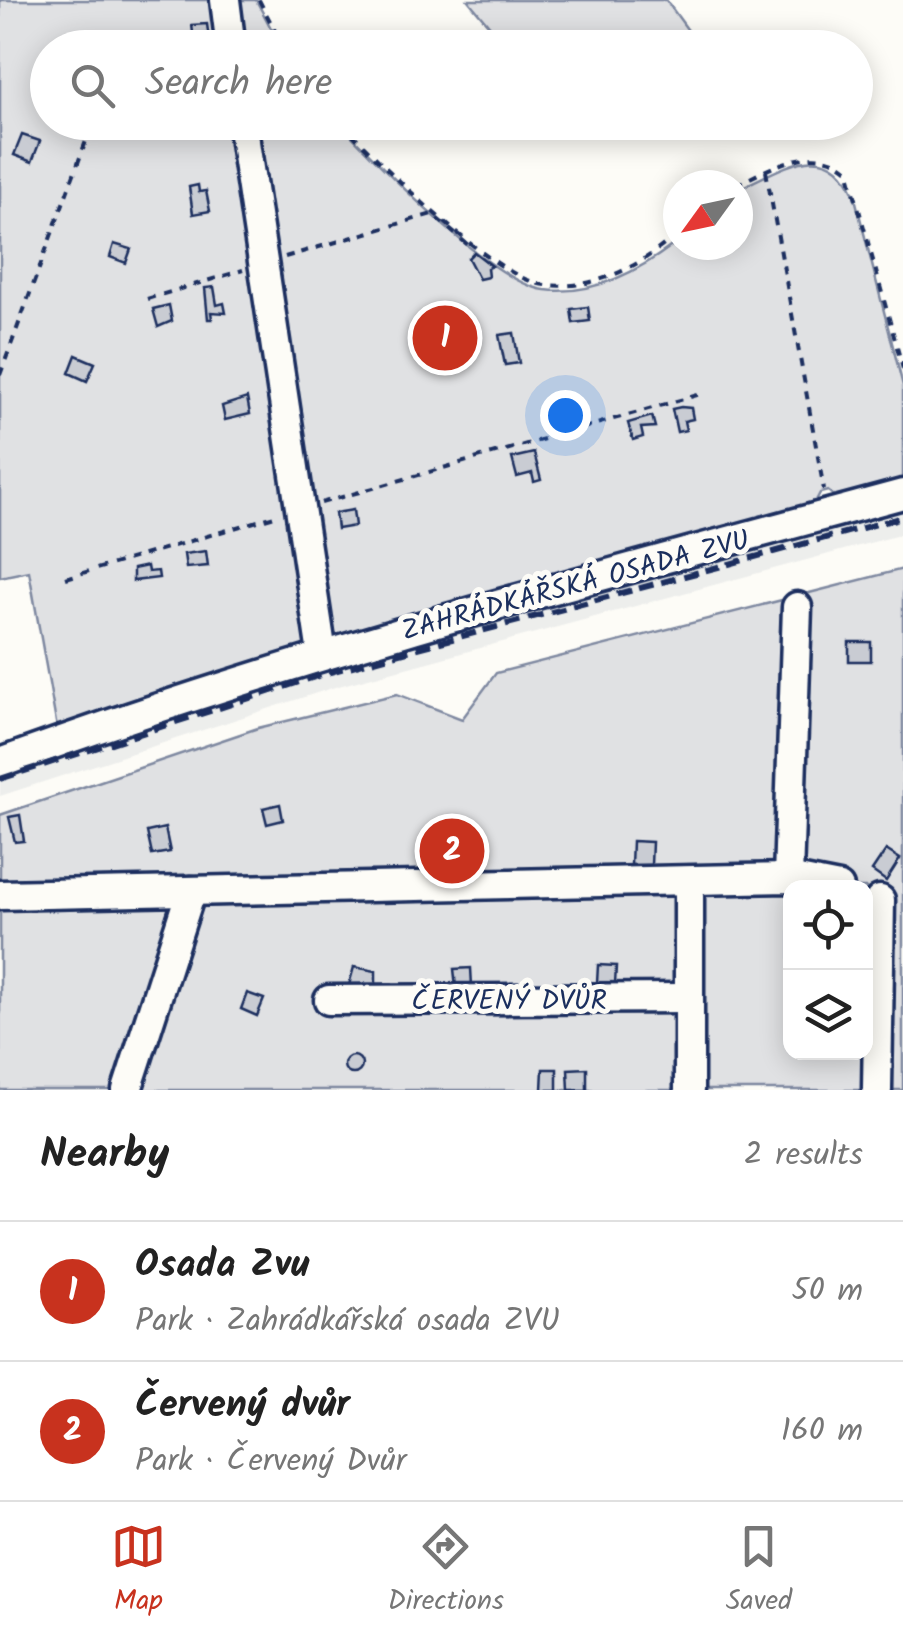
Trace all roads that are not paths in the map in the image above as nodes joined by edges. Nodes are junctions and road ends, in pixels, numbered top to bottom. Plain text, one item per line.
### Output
1 (224, 0) edge
2 (229, 30) edge
3 (245, 140) edge
4 (903, 494) edge
5 (797, 607) dead end
6 (322, 654) junction
7 (0, 763) edge
8 (788, 878) junction
9 (798, 880) edge
10 (689, 882) junction
11 (191, 891) junction
12 (0, 895) edge
13 (883, 901) edge
14 (688, 998) junction
15 (329, 1000) dead end
16 (126, 1090) edge
17 (689, 1090) edge
18 (877, 1090) edge

1 - 2 street
3 - 6 street
4 - 6 street, ZAHRÁDKÁŘSKÁ OSADA ZVU
5 - 8 street
6 - 7 street, ZAHRÁDKÁŘSKÁ OSADA ZVU
8 - 9 street
8 - 10 street
10 - 11 street
10 - 14 street
11 - 12 street
11 - 16 street
13 - 18 street
14 - 15 street, ČERVENÝ DVŮR
14 - 17 street

